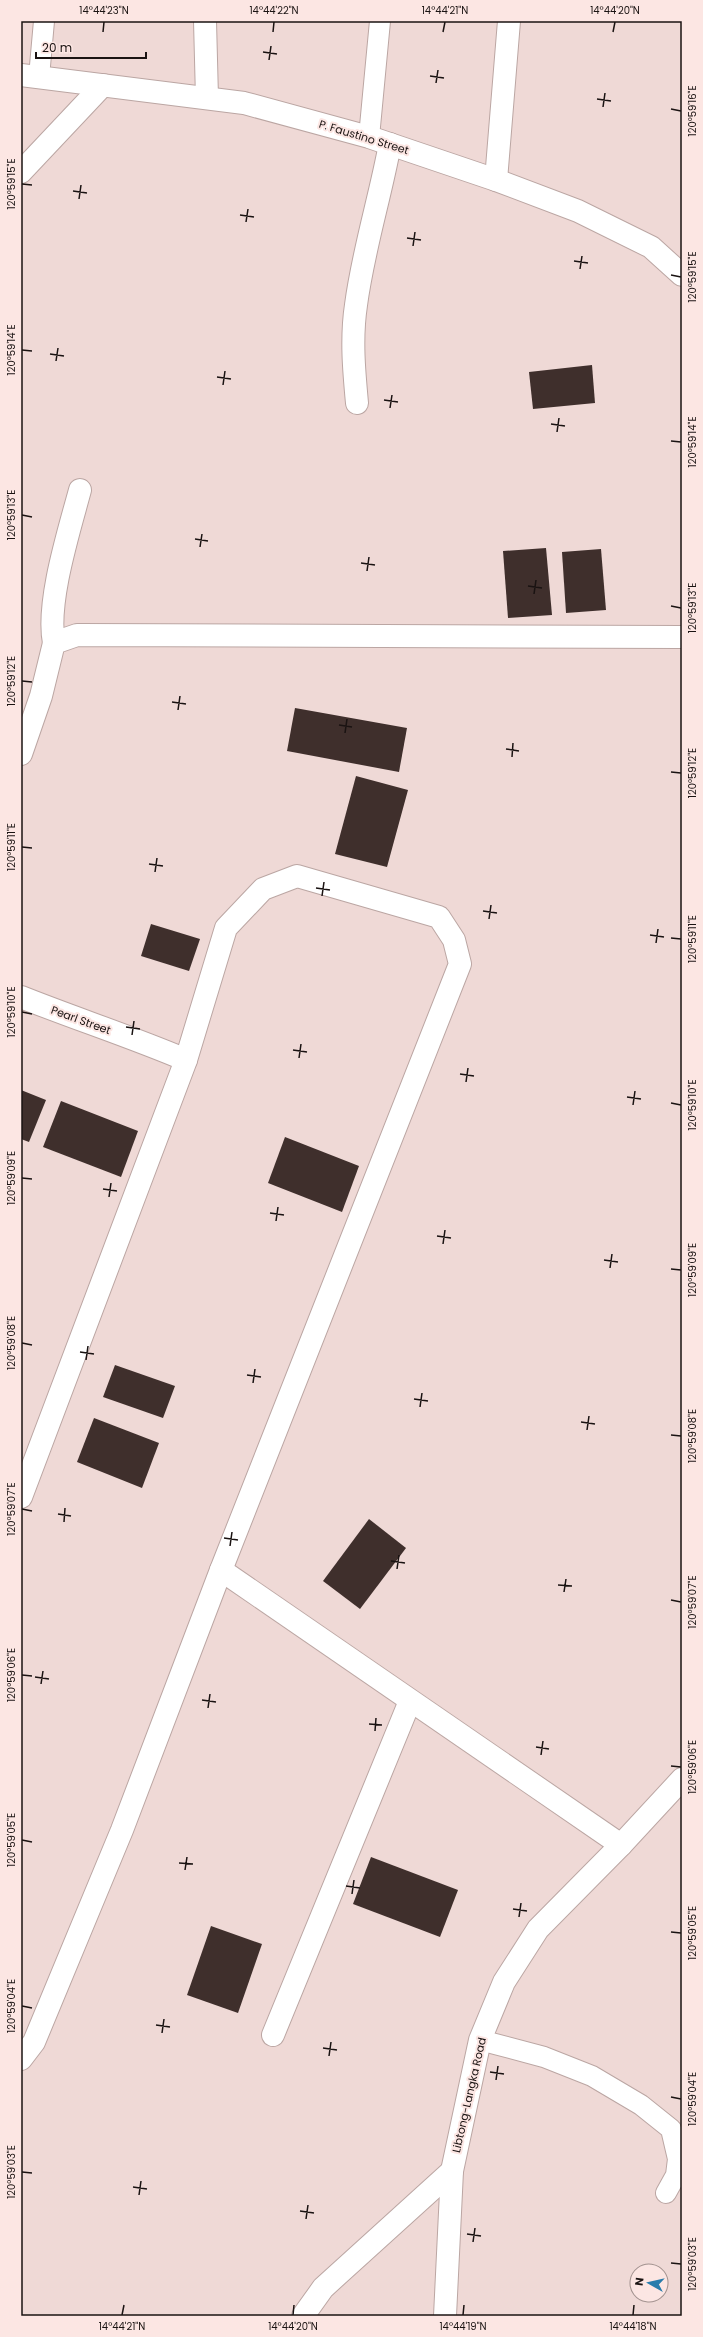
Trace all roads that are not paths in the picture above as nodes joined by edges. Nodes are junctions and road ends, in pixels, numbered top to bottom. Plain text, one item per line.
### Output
1 (44, 21) edge
2 (205, 21) edge
3 (380, 21) edge
4 (509, 21) edge
5 (30, 76) edge
6 (103, 85) junction
7 (207, 98) junction
8 (369, 137) junction
9 (390, 144) junction
10 (21, 172) edge
11 (496, 180) junction
12 (682, 276) edge
13 (357, 403) dead end
14 (80, 490) dead end
15 (682, 637) edge
16 (54, 643) junction
17 (21, 754) edge
18 (21, 997) edge
19 (186, 1060) junction
20 (21, 1497) edge
21 (221, 1570) junction
22 (410, 1701) junction
23 (682, 1778) edge
24 (621, 1845) junction
25 (273, 2035) dead end
26 (480, 2040) junction
27 (21, 2059) edge
28 (452, 2171) junction
29 (666, 2193) dead end
30 (303, 2316) edge
31 (445, 2316) edge

1 - 5 lane
2 - 7 street
3 - 8 lane
4 - 11 street
5 - 6 street, P. Faustino Street
6 - 7 street, P. Faustino Street
6 - 10 street
7 - 8 street, P. Faustino Street
8 - 9 street, P. Faustino Street
9 - 11 street, P. Faustino Street
9 - 13 street
11 - 12 street, P. Faustino Street
14 - 16 street
15 - 16 street
16 - 17 street
18 - 19 street, Pearl Street
19 - 20 street
19 - 21 street
21 - 22 street
21 - 27 street
22 - 24 street
22 - 25 street
23 - 24 street, Libtong-Langka Road
24 - 26 street, Libtong-Langka Road
26 - 28 street, Libtong-Langka Road
26 - 29 lane
28 - 30 street
28 - 31 street, Libtong-Langka Road

